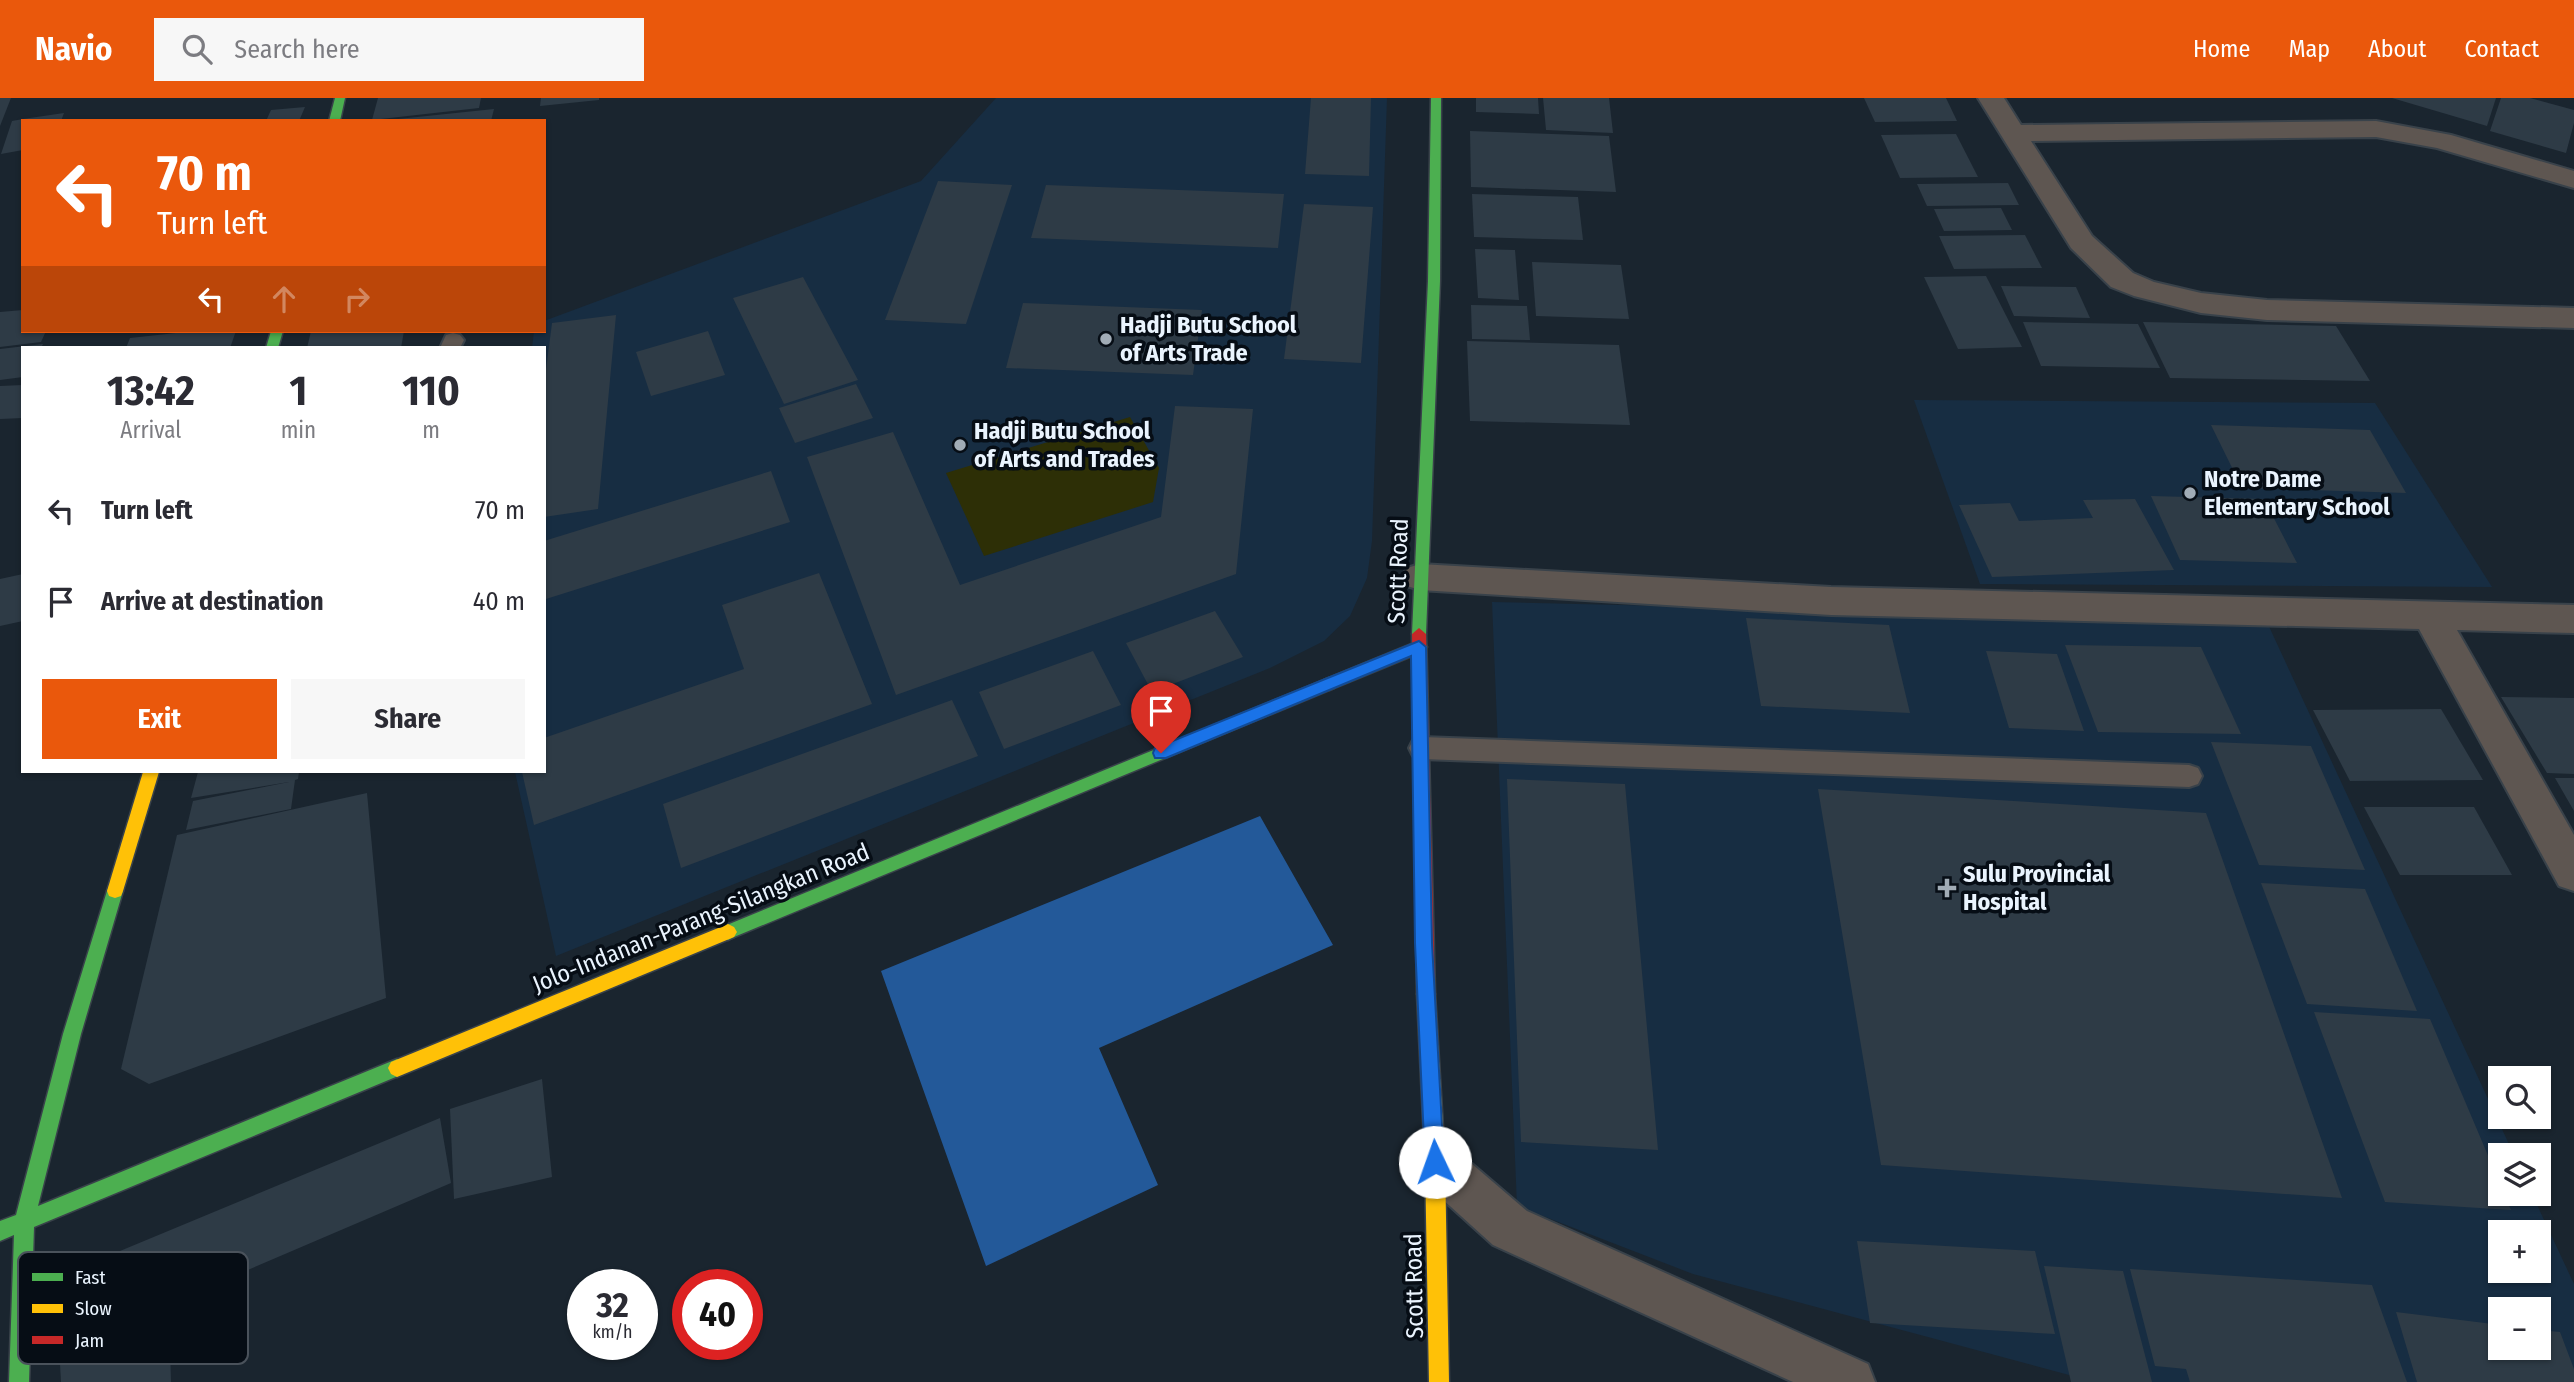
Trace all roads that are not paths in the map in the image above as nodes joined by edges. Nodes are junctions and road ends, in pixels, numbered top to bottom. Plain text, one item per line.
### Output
1 (340, 98) edge
2 (1436, 98) edge
3 (1992, 98) edge
4 (335, 119) edge
5 (2012, 133) junction
6 (2574, 180) edge
7 (2574, 318) edge
8 (1420, 577) junction
9 (2431, 617) junction
10 (2574, 619) edge
11 (1419, 647) junction
12 (1422, 748) junction
13 (151, 773) edge
14 (2189, 776) dead end
15 (2574, 873) edge
16 (1435, 1162) junction
17 (24, 1221) junction
18 (0, 1231) edge
19 (23, 1252) edge
20 (20, 1364) edge
21 (19, 1382) edge
22 (1439, 1382) edge
23 (1850, 1382) edge

1 - 4 street
2 - 8 street, Scott Road
3 - 5 street
5 - 6 street
5 - 7 street
8 - 9 street
8 - 11 street, Scott Road
9 - 10 street
9 - 15 street
11 - 12 street, Scott Road
11 - 17 street, Jolo-Indanan-Parang-Silangkan Road
12 - 14 lane
12 - 16 street, Scott Road
13 - 17 street
16 - 22 street, Scott Road
16 - 23 street
17 - 18 street, Jolo-Indanan-Parang-Silangkan Road
17 - 19 street
20 - 21 street

